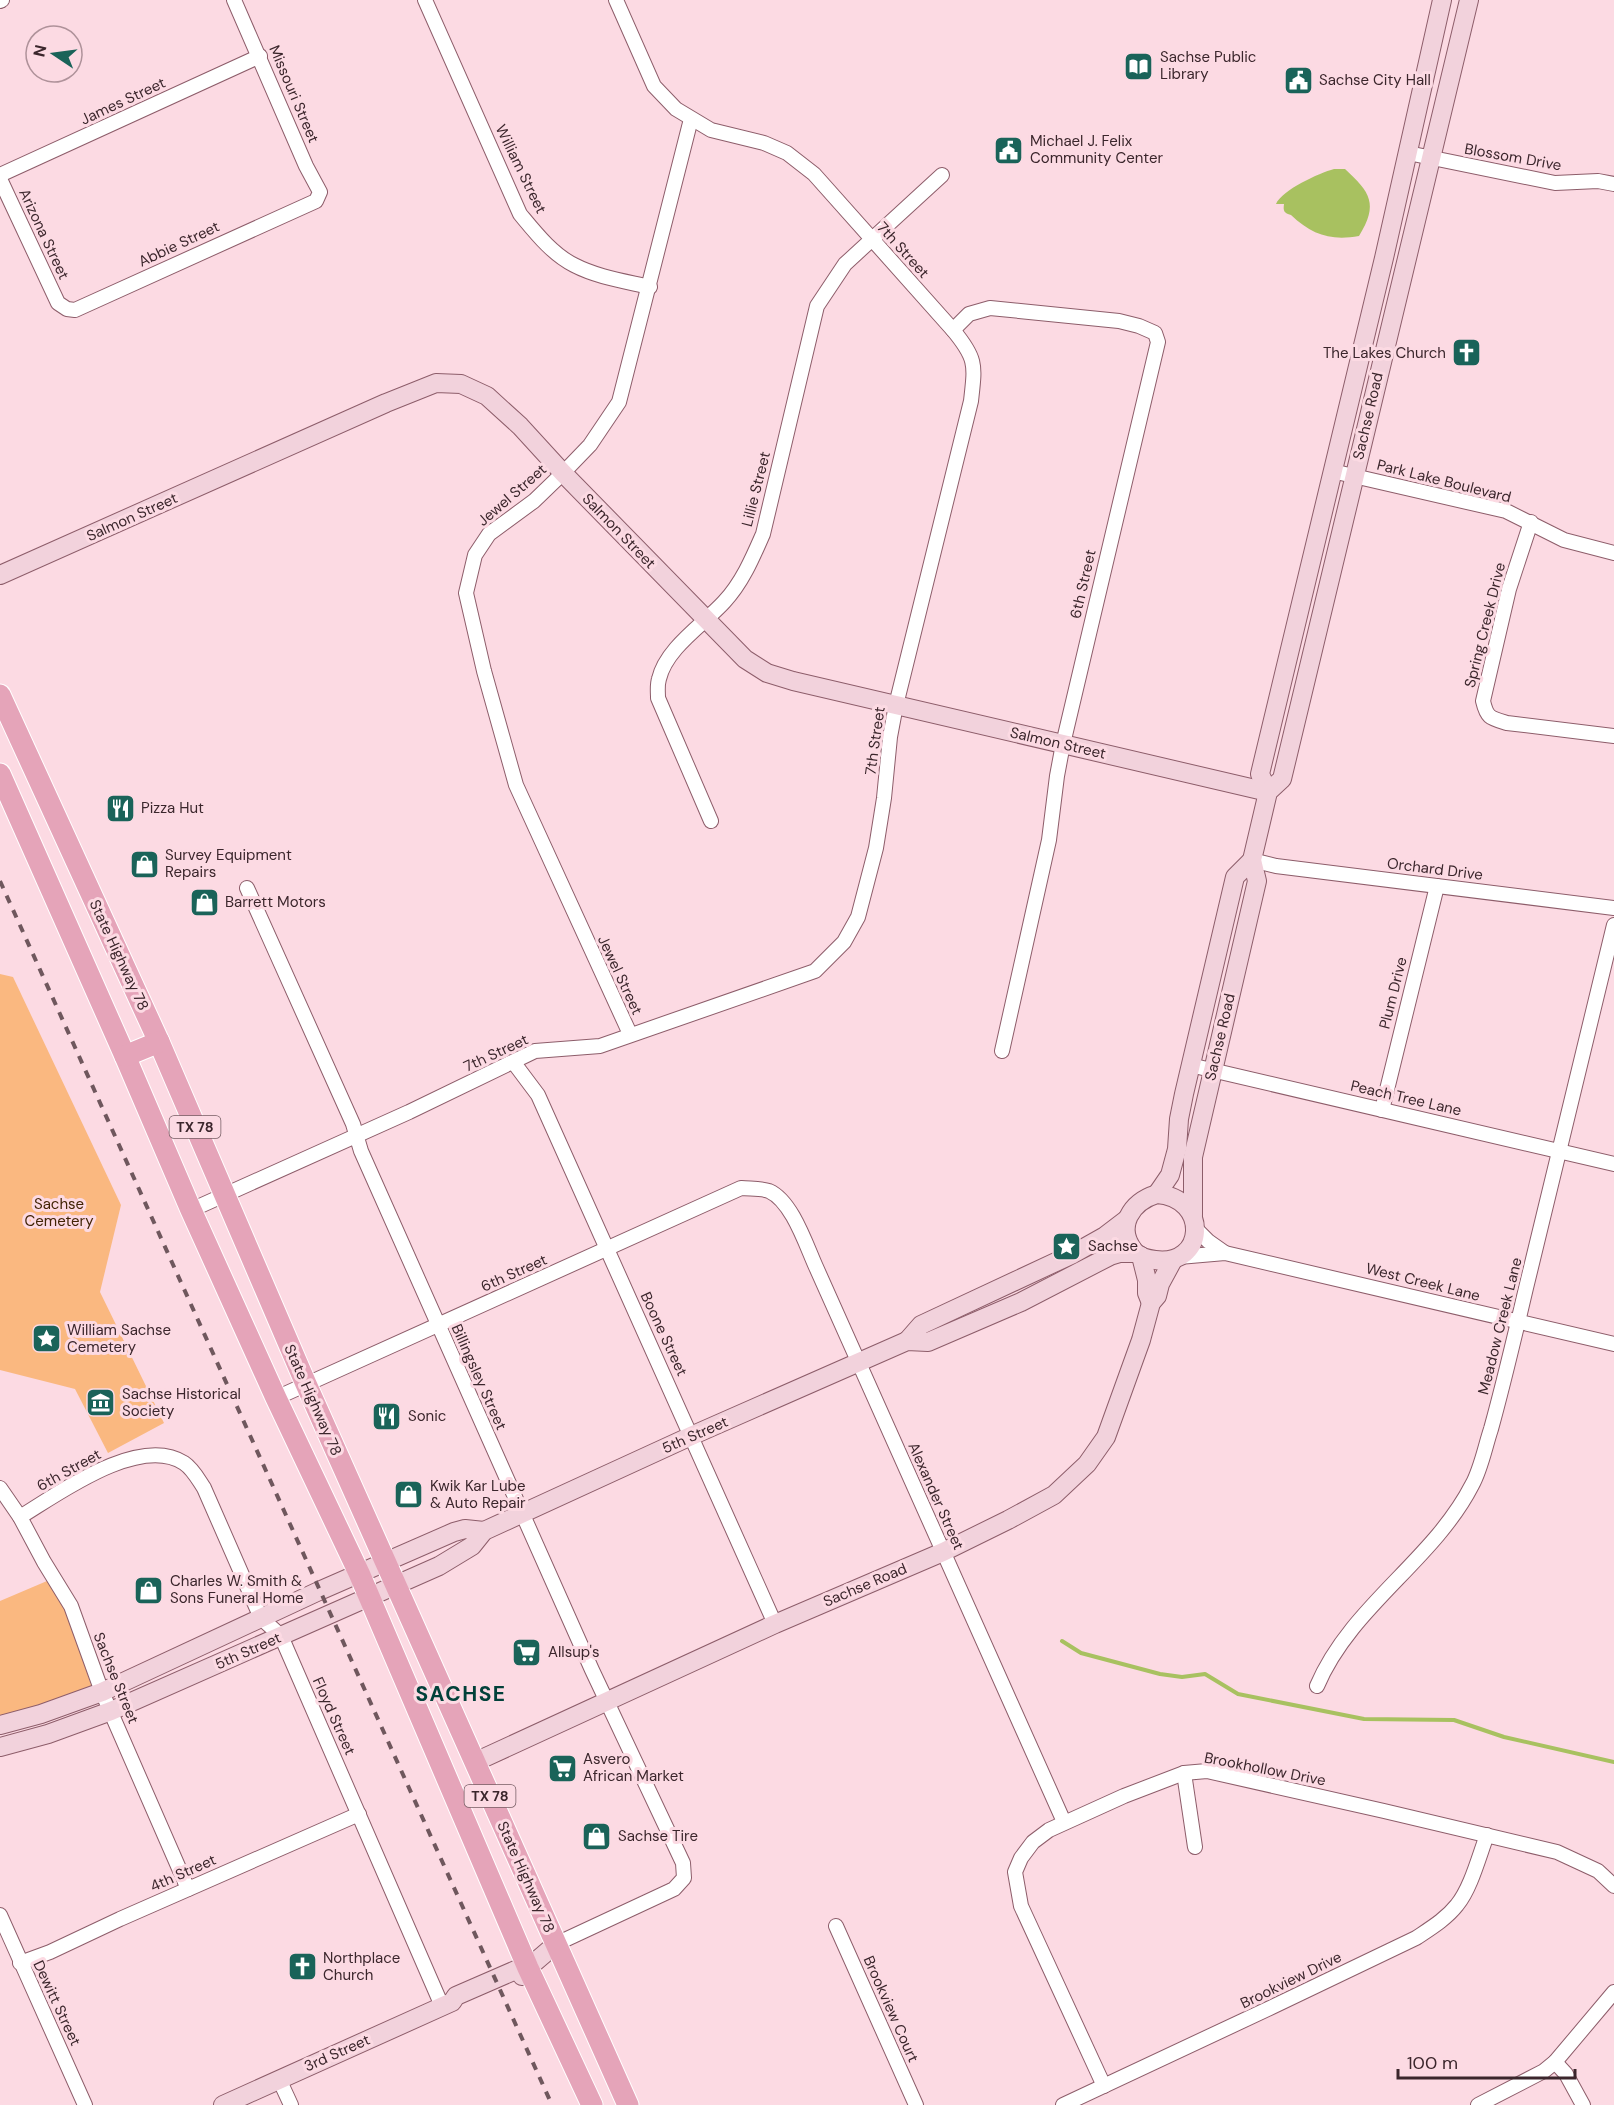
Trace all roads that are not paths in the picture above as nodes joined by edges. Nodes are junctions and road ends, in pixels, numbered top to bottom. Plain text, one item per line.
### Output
1 (234, 0) edge
2 (425, 0) edge
3 (616, 0) edge
4 (1442, 0) edge
5 (1469, 0) edge
6 (260, 56) junction
7 (691, 119) junction
8 (1408, 153) junction
9 (1430, 158) junction
10 (942, 175) dead end
11 (0, 177) edge
12 (1614, 184) edge
13 (316, 201) joint
14 (872, 239) junction
15 (650, 287) junction
16 (58, 303) joint
17 (953, 330) junction
18 (1332, 471) junction
19 (563, 473) junction
20 (1354, 476) junction
21 (1531, 522) junction
22 (1614, 552) edge
23 (0, 575) edge
24 (705, 620) junction
25 (0, 695) edge
26 (896, 705) junction
27 (1614, 736) edge
28 (1063, 744) junction
29 (0, 774) edge
30 (1268, 792) junction
31 (711, 821) dead end
32 (1252, 860) junction
33 (1437, 886) junction
34 (247, 888) dead end
35 (1614, 908) edge
36 (1614, 926) edge
37 (630, 1034) junction
38 (159, 1042) junction
39 (1002, 1051) dead end
40 (125, 1056) junction
41 (514, 1063) junction
42 (1190, 1065) junction
43 (1212, 1070) junction
44 (1382, 1110) junction
45 (356, 1135) junction
46 (1558, 1151) junction
47 (1614, 1164) edge
48 (768, 1191) joint
49 (1157, 1194) junction
50 (223, 1195) junction
51 (191, 1210) junction
52 (1126, 1220) junction
53 (1194, 1222) junction
54 (607, 1250) junction
55 (1224, 1253) junction
56 (1138, 1255) junction
57 (1176, 1258) junction
58 (1150, 1303) junction
59 (1518, 1322) junction
60 (438, 1324) junction
61 (907, 1341) junction
62 (1614, 1344) edge
63 (858, 1362) junction
64 (306, 1384) junction
65 (276, 1398) junction
66 (691, 1436) junction
67 (172, 1458) joint
68 (0, 1488) edge
69 (522, 1514) junction
70 (20, 1517) junction
71 (484, 1531) junction
72 (942, 1551) junction
73 (385, 1562) junction
74 (359, 1573) junction
75 (395, 1586) junction
76 (369, 1596) junction
77 (261, 1618) junction
78 (775, 1624) junction
79 (228, 1634) junction
80 (281, 1636) junction
81 (237, 1656) junction
82 (1317, 1686) dead end
83 (102, 1692) junction
84 (608, 1702) junction
85 (416, 1703) junction
86 (111, 1711) junction
87 (0, 1725) edge
88 (0, 1747) edge
89 (475, 1762) junction
90 (1184, 1773) junction
91 (359, 1814) junction
92 (1064, 1822) junction
93 (1487, 1835) junction
94 (1195, 1847) dead end
95 (684, 1878) joint
96 (1614, 1886) edge
97 (188, 1889) junction
98 (0, 1915) edge
99 (836, 1926) dead end
100 (556, 1944) junction
101 (20, 1963) junction
102 (528, 1968) junction
103 (1614, 1992) edge
104 (447, 2004) junction
105 (1555, 2062) junction
106 (279, 2079) junction
107 (1104, 2086) junction
108 (86, 2105) edge
109 (223, 2105) edge
110 (291, 2105) edge
111 (592, 2105) edge
112 (628, 2105) edge
113 (916, 2105) edge
114 (1063, 2105) edge
115 (1478, 2105) edge
116 (1583, 2105) edge

1 - 6 street, Missouri Street
2 - 15 street, William Street
3 - 7 street, 7th Street
4 - 8 main road, Sachse Road
5 - 9 main road, Sachse Road
6 - 11 street, James Street
6 - 13 street, Missouri Street
7 - 14 street, 7th Street
7 - 15 street, Jewel Street
8 - 9 street, Blossom Drive
8 - 18 main road, Sachse Road
9 - 12 street, Blossom Drive
9 - 20 main road, Sachse Road
10 - 14 street, Lillie Street
11 - 16 street, Arizona Street
13 - 16 street, Abbie Street
14 - 17 street, 7th Street
14 - 24 street, Lillie Street
15 - 19 street, Jewel Street
17 - 26 street, 7th Street
17 - 28 street, 6th Street
18 - 20 street, Park Lake Boulevard
18 - 30 main road, Sachse Road
19 - 23 main road, Salmon Street
19 - 24 main road, Salmon Street
19 - 37 street, Jewel Street
20 - 21 street, Park Lake Boulevard
20 - 30 main road, Sachse Road
21 - 22 street, Park Lake Boulevard
21 - 27 street, Spring Creek Drive
24 - 26 main road, Salmon Street
24 - 31 street, Lillie Street
25 - 38 main road, State Highway 78 / TX 78
26 - 28 main road, Salmon Street
26 - 37 street, 7th Street
28 - 30 main road, Salmon Street
28 - 39 street, 6th Street
29 - 40 main road, State Highway 78 / TX 78
30 - 32 main road, Sachse Road
32 - 33 street, Orchard Drive
32 - 42 main road, Sachse Road
32 - 43 main road, Sachse Road
33 - 35 street, Orchard Drive
33 - 44 street, Plum Drive
34 - 45 street, Billingsley Street
36 - 46 street, Meadow Creek Lane
37 - 41 street, 7th Street
38 - 40 main road
38 - 50 main road, State Highway 78 / TX 78
40 - 51 main road, State Highway 78 / TX 78
41 - 45 street, 7th Street
41 - 54 street, Boone Street
42 - 43 street, Peach Tree Lane
42 - 49 main road, Sachse Road
43 - 44 street, Peach Tree Lane
43 - 53 main road, Sachse Road
44 - 46 street, Peach Tree Lane
45 - 50 street, 7th Street
45 - 60 street, Billingsley Street
46 - 47 street, Peach Tree Lane
46 - 59 street, Meadow Creek Lane
48 - 54 street, 6th Street
48 - 63 street, Alexander Street
49 - 52 main road
49 - 53 main road
50 - 51 street, 7th Street
50 - 64 main road, State Highway 78 / TX 78
51 - 65 main road, State Highway 78 / TX 78
52 - 56 main road
52 - 61 main road, 5th Street
53 - 55 street, West Creek Lane
53 - 57 main road
54 - 60 street, 6th Street
54 - 66 street, Boone Street
55 - 57 street, West Creek Lane
55 - 59 street, West Creek Lane
56 - 57 main road
56 - 58 main road, Sachse Road
56 - 61 main road, 5th Street
57 - 58 main road, Sachse Road
58 - 72 main road, Sachse Road
59 - 62 street, West Creek Lane
59 - 82 street, Meadow Creek Lane
60 - 64 street, 6th Street
60 - 69 street, Billingsley Street
61 - 63 main road, 5th Street
63 - 66 main road, 5th Street
63 - 72 street, Alexander Street
64 - 65 street, 6th Street
64 - 73 main road, State Highway 78 / TX 78
65 - 74 main road, State Highway 78 / TX 78
66 - 69 main road, 5th Street
66 - 78 street, Boone Street
67 - 70 street, 6th Street
67 - 77 street, Floyd Street
68 - 70 street, Sachse Street
69 - 71 main road, 5th Street
69 - 84 street, Billingsley Street
70 - 83 street, Sachse Street
71 - 73 main road, 5th Street
71 - 75 main road, 5th Street
72 - 78 main road, Sachse Road
72 - 92 street, Alexander Street
73 - 74 main road, 5th Street
73 - 75 main road, State Highway 78 / TX 78
74 - 76 main road, State Highway 78 / TX 78
74 - 77 main road, 5th Street
75 - 76 main road, 5th Street
75 - 89 main road, State Highway 78 / TX 78
76 - 80 main road, 5th Street
76 - 85 main road, State Highway 78 / TX 78
77 - 79 main road, 5th Street
77 - 80 street, Floyd Street
78 - 84 main road, Sachse Road
79 - 81 main road
79 - 83 main road, 5th Street
80 - 81 main road, 5th Street
80 - 91 street, Floyd Street
81 - 86 main road, 5th Street
83 - 86 street, Sachse Street
83 - 87 main road, 5th Street
84 - 89 main road, Sachse Road
84 - 95 street, Billingsley Street
85 - 89 main road
85 - 102 main road, State Highway 78 / TX 78
86 - 88 main road, 5th Street
86 - 97 street, Sachse Street
89 - 100 main road, State Highway 78 / TX 78
90 - 92 street, Brookhollow Drive
90 - 93 street, Brookhollow Drive
90 - 94 street
91 - 97 street, 4th Street
91 - 104 street, Floyd Street
92 - 107 street, Brookhollow Drive
93 - 96 street, Brookhollow Drive
93 - 107 street, Brookview Drive
95 - 100 street, 3rd Street
97 - 101 street, 4th Street
98 - 101 street, Dewitt Street
99 - 113 street, Brookview Court
100 - 102 main road, 3rd Street
100 - 112 main road, State Highway 78 / TX 78
101 - 108 street, Dewitt Street
102 - 104 main road, 3rd Street
102 - 111 main road, State Highway 78 / TX 78
103 - 105 street
104 - 106 main road, 3rd Street
105 - 115 street
105 - 116 street
106 - 109 main road, 3rd Street
106 - 110 street
107 - 114 street, Brookview Drive

